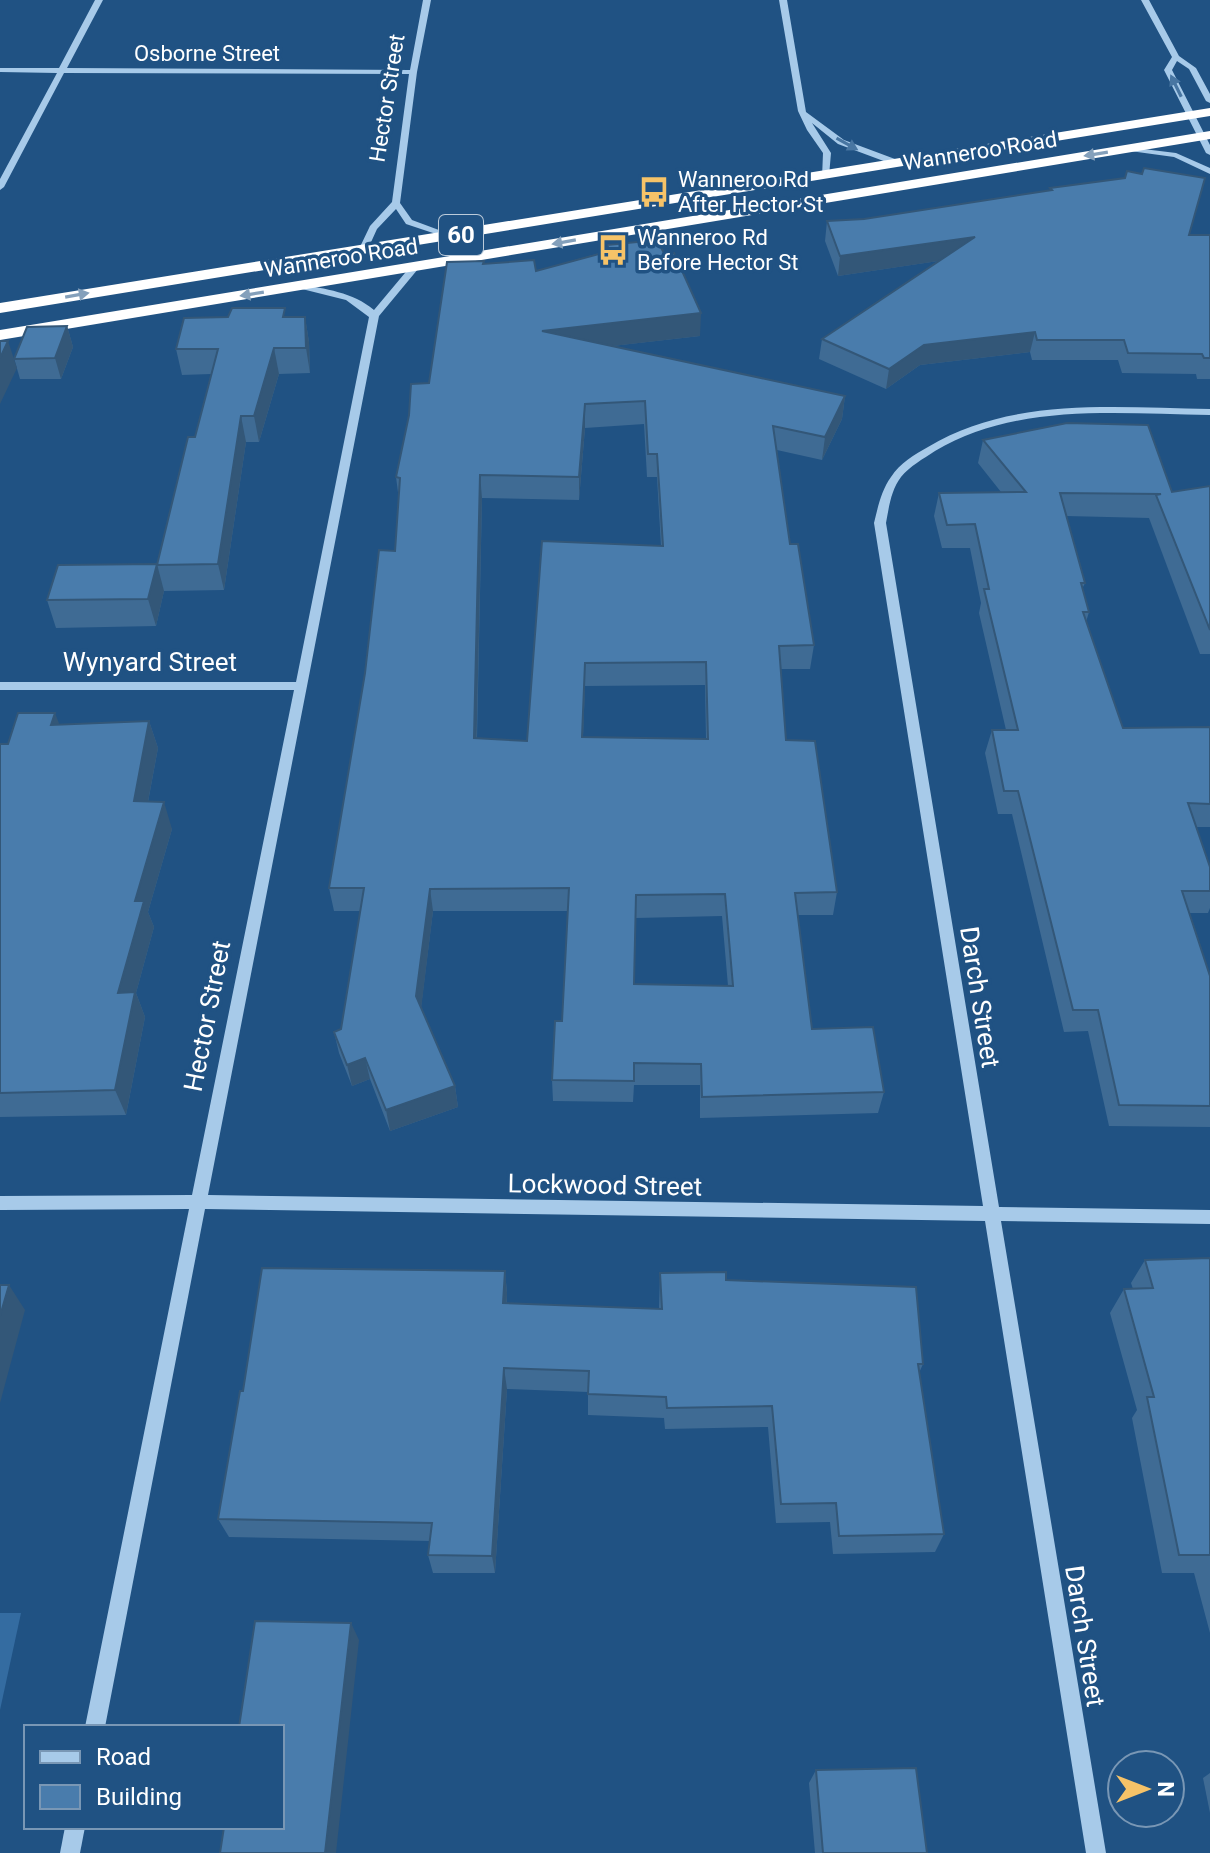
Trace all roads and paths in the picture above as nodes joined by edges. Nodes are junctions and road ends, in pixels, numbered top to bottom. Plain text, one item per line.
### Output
1 (99, 0) edge
2 (427, 0) edge
3 (783, 0) edge
4 (1145, 0) edge
5 (1176, 57) junction
6 (0, 70) edge
7 (62, 70) junction
8 (413, 72) junction
9 (1194, 73) junction
10 (1210, 82) edge
11 (1210, 101) edge
12 (802, 111) junction
13 (1210, 112) edge
14 (1191, 115) junction
15 (1205, 136) edge
16 (1130, 149) junction
17 (1210, 153) edge
18 (900, 164) junction
19 (1210, 171) edge
20 (825, 176) junction
21 (0, 187) edge
22 (396, 203) junction
23 (451, 236) junction
24 (364, 249) junction
25 (413, 269) junction
26 (299, 287) junction
27 (0, 308) edge
28 (374, 316) junction
29 (0, 335) edge
30 (1210, 412) edge
31 (0, 686) edge
32 (299, 686) junction
33 (199, 1202) junction
34 (0, 1203) edge
35 (991, 1216) junction
36 (1210, 1217) edge
37 (95, 1725) edge
38 (75, 1829) edge
39 (70, 1853) edge
40 (1096, 1853) edge

1 - 7 street
2 - 8 street, Hector Street
3 - 12 street
4 - 5 street
5 - 9 street
14 -> 5 street
6 - 7 street, Osborne Street
7 - 8 street, Osborne Street
7 - 21 street
8 - 22 street, Hector Street
9 - 10 street
9 - 11 street
12 -> 18 street
12 - 20 street
13 - 14 highway, Wanneroo Road / 60
14 - 15 street
14 - 18 highway, Wanneroo Road / 60
15 - 16 highway, Wanneroo Road / 60
15 - 17 street
16 - 19 street
16 -> 25 highway, Wanneroo Road / 60
18 - 20 highway, Wanneroo Road / 60
20 - 23 highway, Wanneroo Road / 60
22 - 23 street
22 - 24 street
23 - 24 highway, Wanneroo Road / 60
27 -> 24 highway, Wanneroo Road / 60
25 - 26 highway, Wanneroo Road / 60
25 - 28 street, Hector Street
26 - 28 street
26 -> 29 highway, Wanneroo Road / 60
28 - 32 street, Hector Street
30 - 35 street, Darch Street
31 - 32 street, Wynyard Street
32 - 33 street, Hector Street
33 - 34 street, Lockwood Street
33 - 35 street, Lockwood Street
33 - 37 street, Hector Street
35 - 36 street, Lockwood Street
35 - 40 street, Darch Street
38 - 39 street

